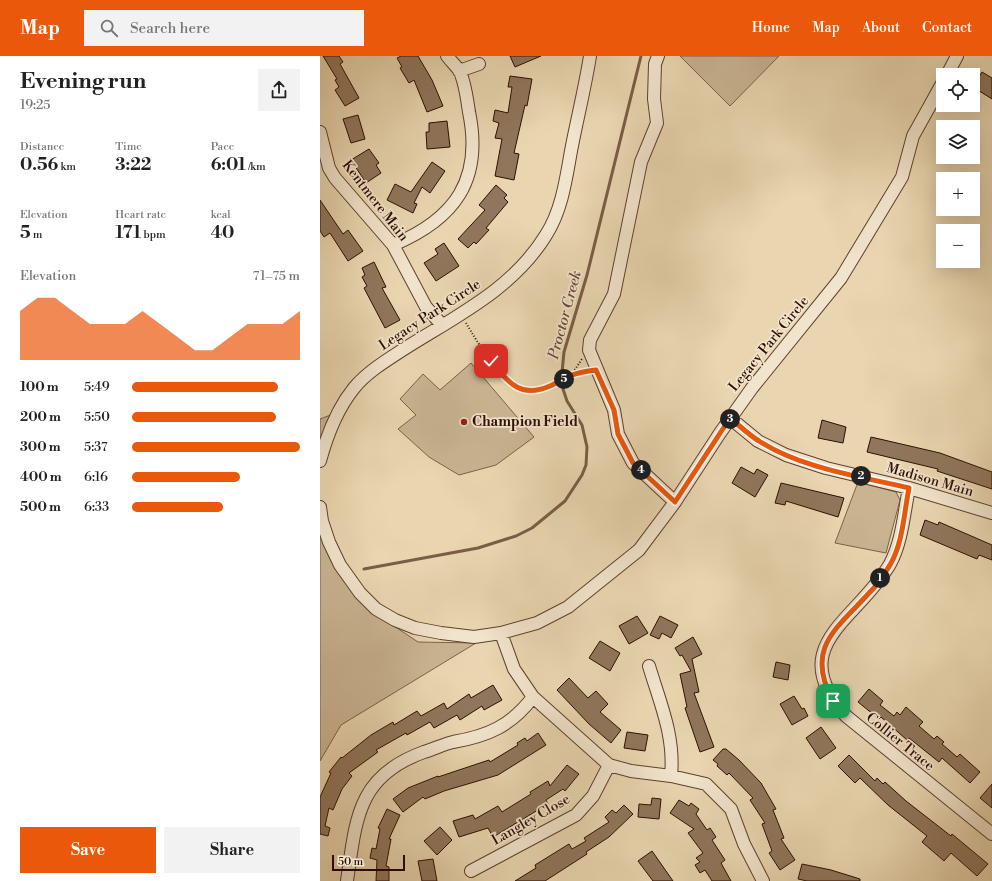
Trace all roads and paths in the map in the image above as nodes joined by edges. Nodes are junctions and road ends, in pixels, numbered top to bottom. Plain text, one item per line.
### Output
1 (447, 56) edge
2 (590, 56) edge
3 (658, 56) edge
4 (958, 56) edge
5 (480, 64) dead end
6 (951, 68) edge
7 (459, 72) junction
8 (936, 95) edge
9 (320, 132) edge
10 (393, 246) junction
11 (466, 323) dead end
12 (442, 325) junction
13 (589, 350) junction
14 (596, 370) junction
15 (572, 375) junction
16 (730, 418) junction
17 (320, 461) edge
18 (909, 488) junction
19 (675, 502) junction
20 (320, 507) edge
21 (992, 513) edge
22 (501, 633) junction
23 (649, 666) dead end
24 (533, 697) junction
25 (608, 765) junction
26 (671, 776) junction
27 (992, 834) edge
28 (472, 871) dead end
29 (347, 881) edge
30 (763, 881) edge

1 - 7 street
2 - 12 street, Legacy Park Circle
3 - 13 street
4 - 6 street
5 - 7 street
7 - 10 street
8 - 16 street, Legacy Park Circle
9 - 10 street, Kentmere Main
10 - 12 street, Kentmere Main
11 - 15 path
12 - 17 street, Legacy Park Circle
13 - 14 street
13 - 15 path
14 - 15 path
14 - 19 street
16 - 18 street, Madison Main
16 - 19 street, Legacy Park Circle
18 - 21 street, Madison Main
18 - 27 street, Collier Trace
19 - 22 street, Legacy Park Circle
20 - 22 street, Legacy Park Circle
22 - 24 street
23 - 26 street
24 - 25 street
24 - 29 street
25 - 26 street
25 - 28 street, Langley Close
26 - 30 street

